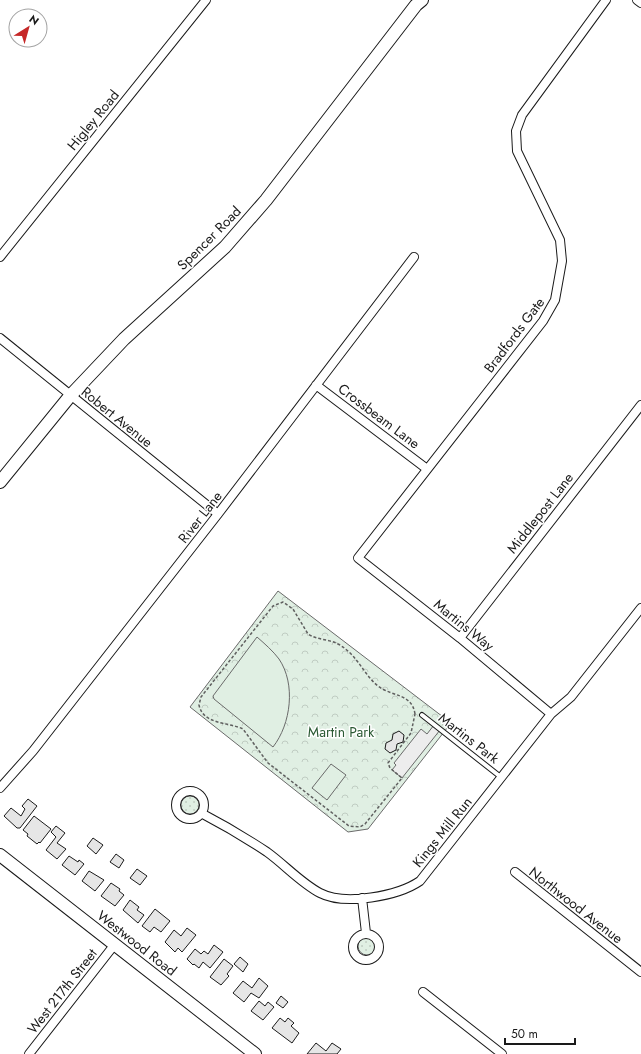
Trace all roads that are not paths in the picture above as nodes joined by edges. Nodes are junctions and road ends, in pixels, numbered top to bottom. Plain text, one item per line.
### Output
1 (206, 0) edge
2 (422, 0) edge
3 (606, 0) edge
4 (637, 0) edge
5 (641, 3) edge
6 (0, 257) edge
7 (414, 257) dead end
8 (0, 338) edge
9 (316, 385) junction
10 (70, 396) junction
11 (641, 405) edge
12 (427, 468) junction
13 (0, 482) edge
14 (218, 514) junction
15 (358, 558) joint
16 (641, 608) edge
17 (460, 638) junction
18 (551, 714) junction
19 (422, 715) dead end
20 (502, 778) junction
21 (0, 788) edge
22 (202, 813) dead end
23 (0, 856) edge
24 (514, 872) dead end
25 (362, 898) junction
26 (366, 933) dead end
27 (115, 944) junction
28 (641, 972) edge
29 (423, 992) dead end
30 (29, 1054) edge
31 (255, 1054) edge
32 (502, 1054) edge

1 - 6 street, Higley Road
2 - 10 street, Spencer Road
3 - 12 street, Bradfords Gate
4 - 5 street
7 - 9 street, River Lane
8 - 10 street, Robert Avenue
9 - 12 street, Crossbeam Lane
9 - 14 street, River Lane
10 - 13 street, Spencer Road
10 - 14 street, Robert Avenue
11 - 17 street, Middlepost Lane
12 - 15 street, Bradfords Gate
14 - 21 street, River Lane
15 - 17 street, Martins Way
16 - 18 street, Kings Mill Run
17 - 18 street, Martins Way
18 - 20 street, Kings Mill Run
19 - 20 lane, Martins Park
20 - 25 street, Kings Mill Run
22 - 25 street, Kings Mill Run
23 - 27 street, Westwood Road
24 - 28 street, Northwood Avenue
25 - 26 street
27 - 30 street, West 217th Street
27 - 31 street, Westwood Road
29 - 32 street

